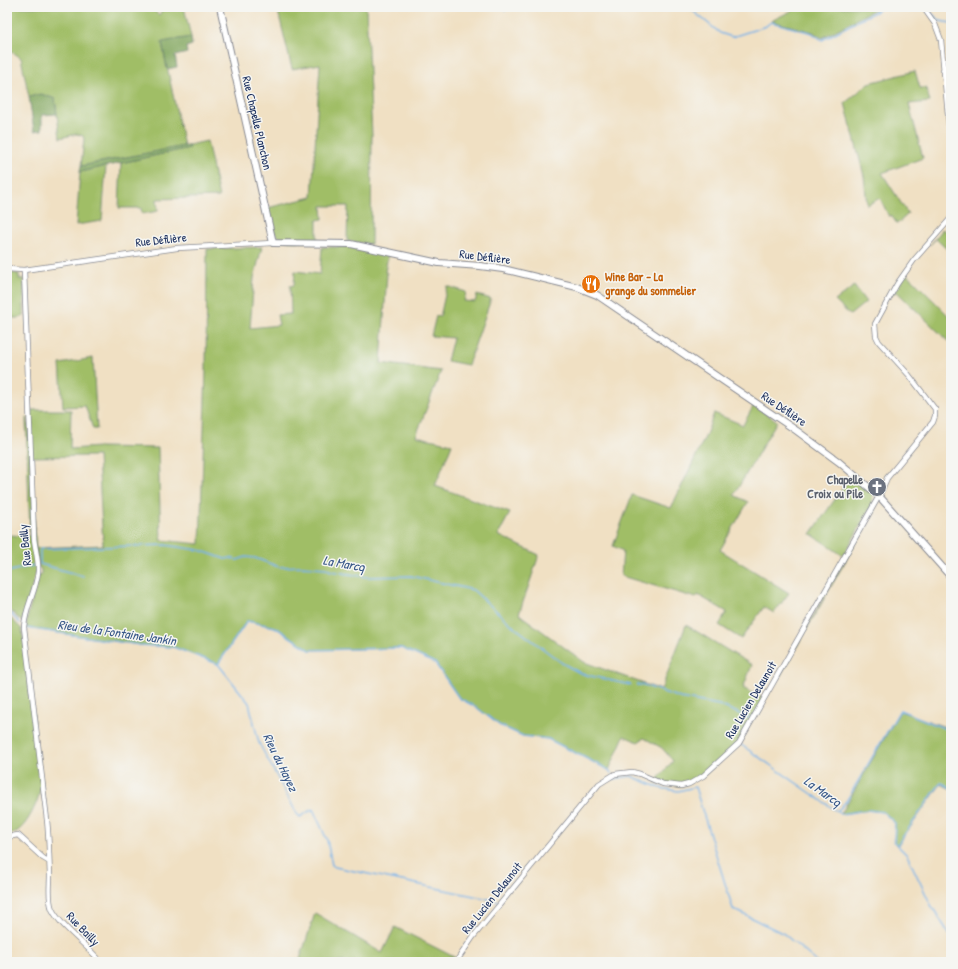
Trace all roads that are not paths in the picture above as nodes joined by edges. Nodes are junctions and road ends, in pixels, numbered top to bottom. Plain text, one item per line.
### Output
1 (220, 7) edge
2 (923, 7) edge
3 (951, 64) edge
4 (943, 70) junction
5 (951, 147) edge
6 (951, 218) edge
7 (273, 243) junction
8 (7, 269) edge
9 (24, 270) junction
10 (879, 496) junction
11 (951, 577) edge
12 (7, 837) edge
13 (48, 862) junction
14 (100, 962) edge
15 (458, 962) edge

1 - 7 street, Rue Chapelle Planchon
2 - 4 street
3 - 4 street
4 - 5 street
6 - 10 street, Rue Lucien Delaunoit
7 - 9 street, Rue Déflière
7 - 10 street, Rue Déflière
8 - 9 street, Rue Déflière
9 - 13 street, Rue Bailly
10 - 11 street, Rue Déflière
10 - 15 street, Rue Lucien Delaunoit
12 - 13 street
13 - 14 street, Rue Bailly

